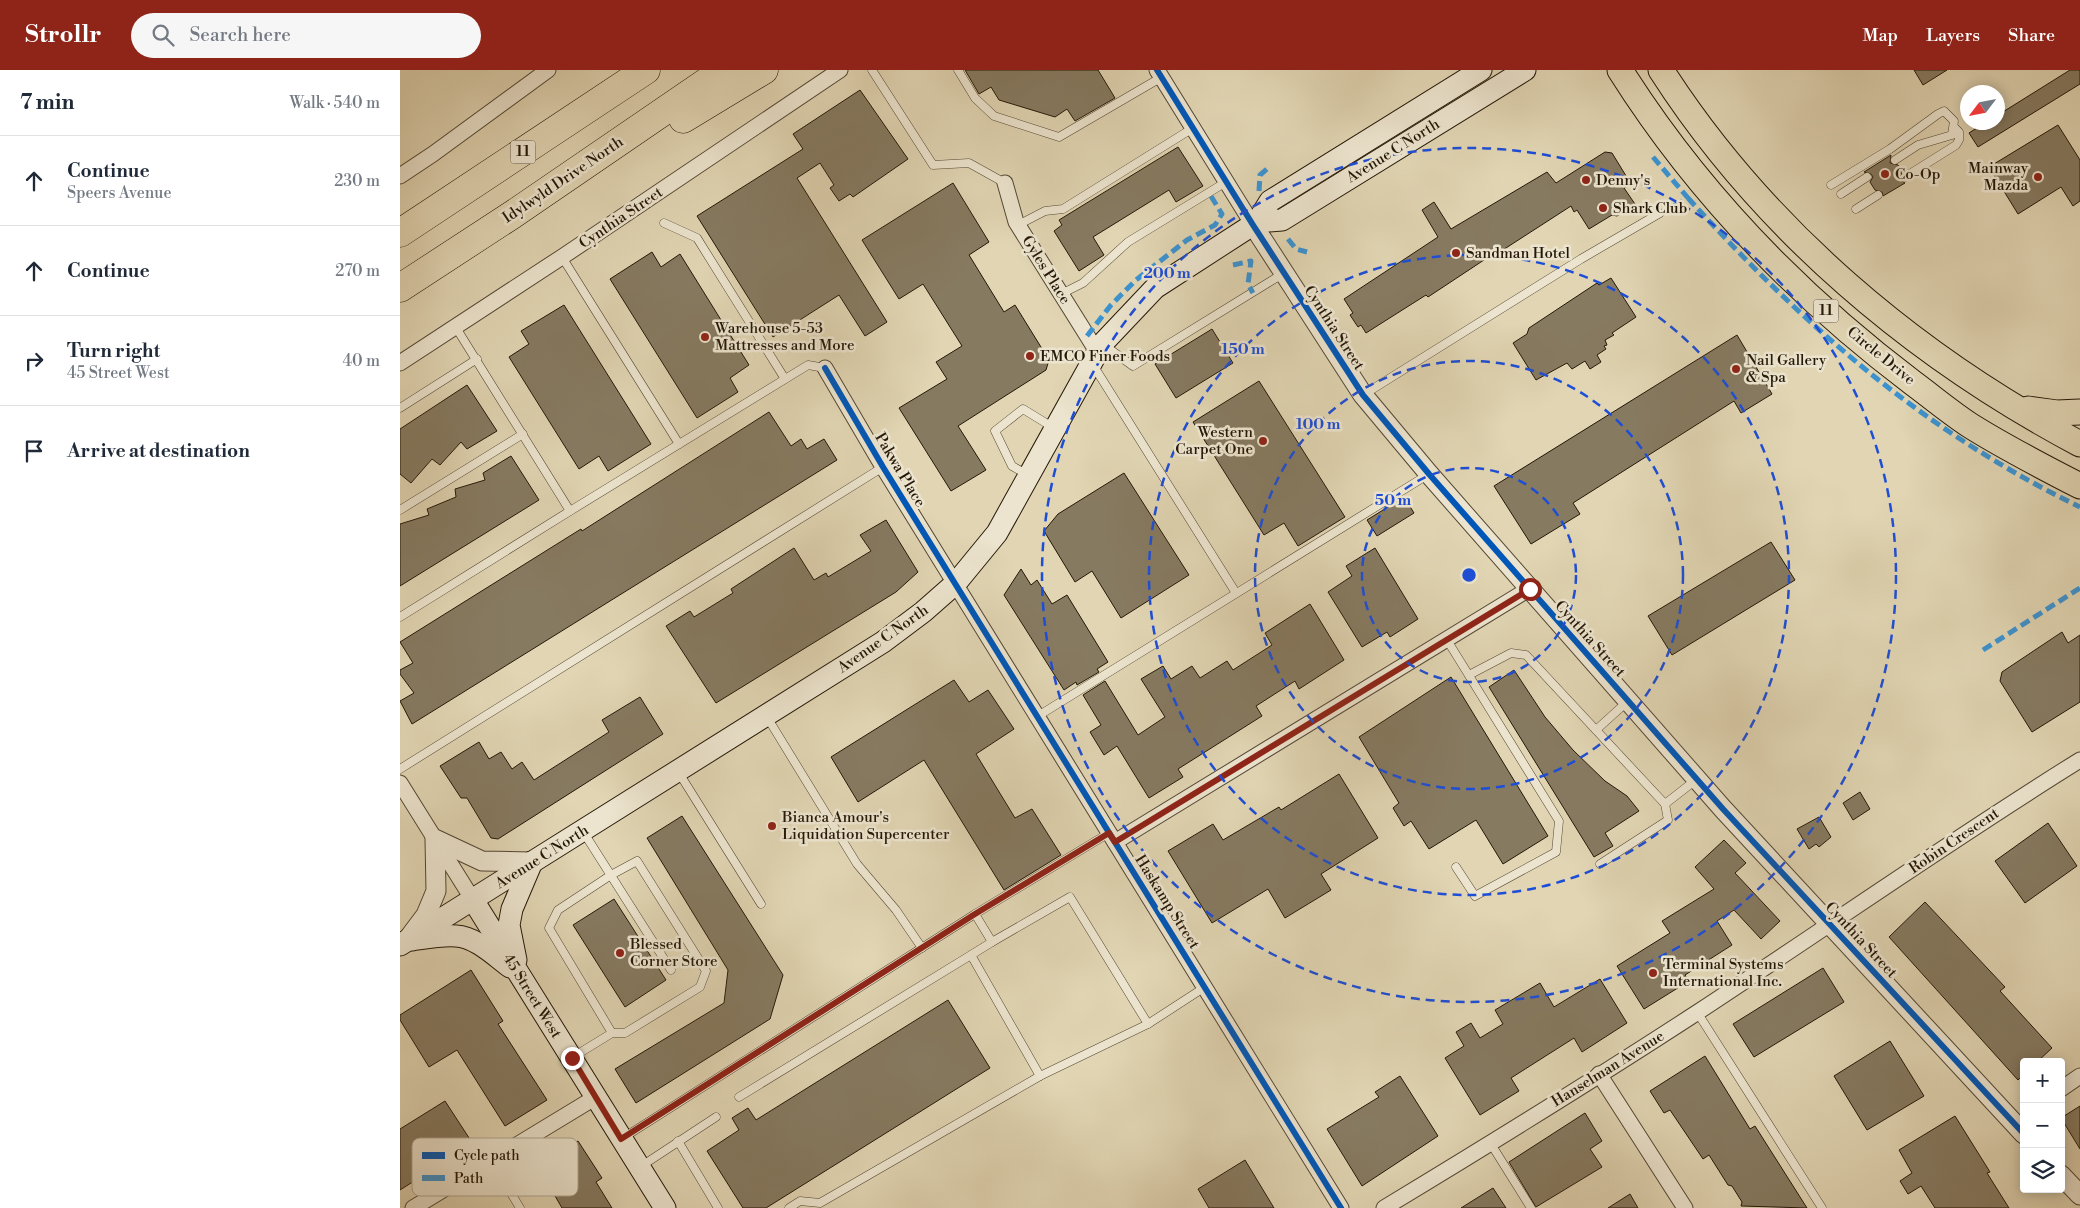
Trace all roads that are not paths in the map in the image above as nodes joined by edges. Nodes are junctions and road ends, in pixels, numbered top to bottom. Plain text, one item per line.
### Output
1 (548, 70) edge
2 (646, 70) edge
3 (724, 70) edge
4 (764, 70) edge
5 (840, 70) edge
6 (872, 70) edge
7 (958, 70) edge
8 (1481, 70) edge
9 (1525, 70) edge
10 (1661, 70) edge
11 (1678, 70) edge
12 (1159, 73) edge
13 (1619, 74) edge
14 (1684, 104) junction
15 (1193, 128) junction
16 (1955, 128) junction
17 (1360, 145) junction
18 (1895, 160) dead end
19 (1373, 164) junction
20 (400, 176) edge
21 (1867, 177) dead end
22 (1905, 177) dead end
23 (1226, 182) junction
24 (1005, 183) joint
25 (1831, 185) dead end
26 (1841, 194) dead end
27 (1878, 194) dead end
28 (1856, 209) dead end
29 (1660, 213) dead end
30 (512, 215) junction
31 (664, 223) dead end
32 (1255, 224) junction
33 (1018, 225) junction
34 (400, 233) edge
35 (562, 257) junction
36 (1284, 273) junction
37 (400, 288) edge
38 (1061, 294) junction
39 (455, 326) junction
40 (1097, 353) junction
41 (477, 359) junction
42 (400, 363) edge
43 (825, 368) joint
44 (785, 379) junction
45 (1363, 395) junction
46 (2013, 406) junction
47 (400, 408) edge
48 (2080, 412) edge
49 (1055, 429) junction
50 (523, 434) junction
51 (679, 444) junction
52 (2080, 444) edge
53 (883, 467) junction
54 (1428, 474) junction
55 (1029, 476) junction
56 (2080, 486) edge
57 (400, 510) edge
58 (570, 511) junction
59 (956, 583) junction
60 (1530, 589) junction
61 (1236, 593) junction
62 (400, 617) edge
63 (1447, 640) junction
64 (1469, 674) junction
65 (1628, 701) junction
66 (766, 716) junction
67 (1038, 716) junction
68 (1596, 730) junction
69 (2080, 760) edge
70 (400, 768) edge
71 (678, 771) junction
72 (1697, 779) junction
73 (400, 783) edge
74 (1665, 804) junction
75 (583, 831) junction
76 (1112, 837) junction
77 (435, 838) junction
78 (532, 862) junction
79 (1600, 864) dead end
80 (1456, 867) dead end
81 (611, 875) junction
82 (473, 900) junction
83 (761, 904) dead end
84 (975, 914) junction
85 (1829, 924) junction
86 (404, 942) edge
87 (992, 942) junction
88 (922, 948) junction
89 (971, 955) junction
90 (671, 970) dead end
91 (518, 973) junction
92 (1205, 987) junction
93 (1697, 1012) junction
94 (1148, 1024) junction
95 (612, 1033) junction
96 (572, 1058) junction
97 (1599, 1074) junction
98 (1040, 1076) junction
99 (2080, 1076) edge
100 (2065, 1086) edge
101 (596, 1097) junction
102 (739, 1097) dead end
103 (716, 1117) dead end
104 (2020, 1123) edge
105 (528, 1138) edge
106 (621, 1139) junction
107 (678, 1141) junction
108 (1491, 1144) junction
109 (640, 1167) junction
110 (2065, 1179) edge
111 (2080, 1195) edge
112 (432, 1196) edge
113 (513, 1196) edge
114 (413, 1208) edge
115 (520, 1208) edge
116 (665, 1208) edge
117 (718, 1208) edge
118 (789, 1208) edge
119 (1342, 1208) edge
120 (1384, 1208) edge
121 (1532, 1208) edge
122 (1685, 1208) edge
123 (1822, 1208) edge

1 - 20 street
2 - 34 highway, 11
3 - 30 highway, Idylwyld Drive North
4 - 30 highway
5 - 35 street, Cynthia Street
6 - 24 lane
7 - 12 lane
8 - 17 main road, Avenue C North
9 - 19 main road, Avenue C North
10 - 14 highway, 11
11 - 14 highway
12 - 15 street, Cynthia Street
13 - 56 highway, Circle Drive / 11
14 - 46 highway, 11
15 - 23 street, Cynthia Street
15 - 33 lane
16 - 18 lane
16 - 22 lane
16 - 25 lane
17 - 19 street
17 - 32 main road, Avenue C North
19 - 32 main road, Avenue C North
21 - 26 lane
23 - 32 street, Cynthia Street
23 - 38 lane
24 - 33 street, Gyles Place
27 - 28 lane
29 - 45 lane
30 - 37 highway, Idylwyld Drive North
31 - 44 lane
32 - 36 street, Cynthia Street
32 - 40 main road, Avenue C North
33 - 38 street, Gyles Place
35 - 39 street, Cynthia Street
35 - 51 lane
36 - 40 lane
36 - 45 street, Cynthia Street
38 - 40 street, Gyles Place
39 - 41 lane
39 - 42 street, Cynthia Street
40 - 49 main road, Avenue C North
40 - 61 lane
41 - 47 lane
41 - 50 lane
43 - 44 lane
43 - 53 street, Pakwa Place
44 - 51 lane
45 - 54 street, Cynthia Street
46 - 48 highway
46 - 52 highway, 11
49 - 55 main road, Avenue C North
49 - 55 lane
50 - 57 lane
50 - 58 lane
51 - 58 lane
53 - 59 street, Pakwa Place
53 - 70 lane
54 - 60 street, Cynthia Street
54 - 61 lane
55 - 59 main road, Avenue C North
58 - 62 lane
59 - 66 main road, Avenue C North
59 - 67 street, Haskamp Street
60 - 63 street
60 - 65 street, Cynthia Street
61 - 67 lane
63 - 64 lane
63 - 76 street
64 - 68 lane
64 - 80 lane
65 - 68 lane
65 - 72 street, Cynthia Street
66 - 71 main road, Avenue C North
66 - 88 lane
67 - 76 street, Haskamp Street
68 - 74 lane
69 - 85 street, Robin Crescent
71 - 75 main road, Avenue C North
71 - 83 lane
72 - 74 lane
72 - 85 street, Cynthia Street
73 - 77 street, 45 Street West
74 - 79 lane
75 - 78 main road, Avenue C North
75 - 81 lane
76 - 84 lane
76 - 92 street, Haskamp Street
77 - 78 street
77 - 82 street, 45 Street West
77 - 86 street
78 - 82 main road, Avenue C North
78 - 91 main road
81 - 90 lane
81 - 95 lane
81 - 95 lane
82 - 86 main road, Avenue C North
82 - 91 main road, 45 Street West
84 - 87 lane
84 - 88 lane
85 - 93 street, Hanselman Avenue
85 - 104 street, Cynthia Street
86 - 91 main road
87 - 89 lane
87 - 94 lane
88 - 106 lane
89 - 98 lane
89 - 102 lane
91 - 96 main road, 45 Street West
92 - 94 lane
92 - 119 street, Haskamp Street
93 - 97 street, Hanselman Avenue
93 - 123 lane
94 - 98 lane
95 - 96 lane
96 - 101 main road, 45 Street West
97 - 108 street, Hanselman Avenue
97 - 122 street
98 - 118 lane
99 - 100 street
101 - 105 street
101 - 106 main road, 45 Street West
103 - 107 lane
106 - 109 main road, 45 Street West
107 - 109 lane
107 - 117 lane
108 - 120 street, Hanselman Avenue
108 - 121 lane
109 - 116 main road, 45 Street West
110 - 111 street
112 - 114 street
113 - 115 lane

